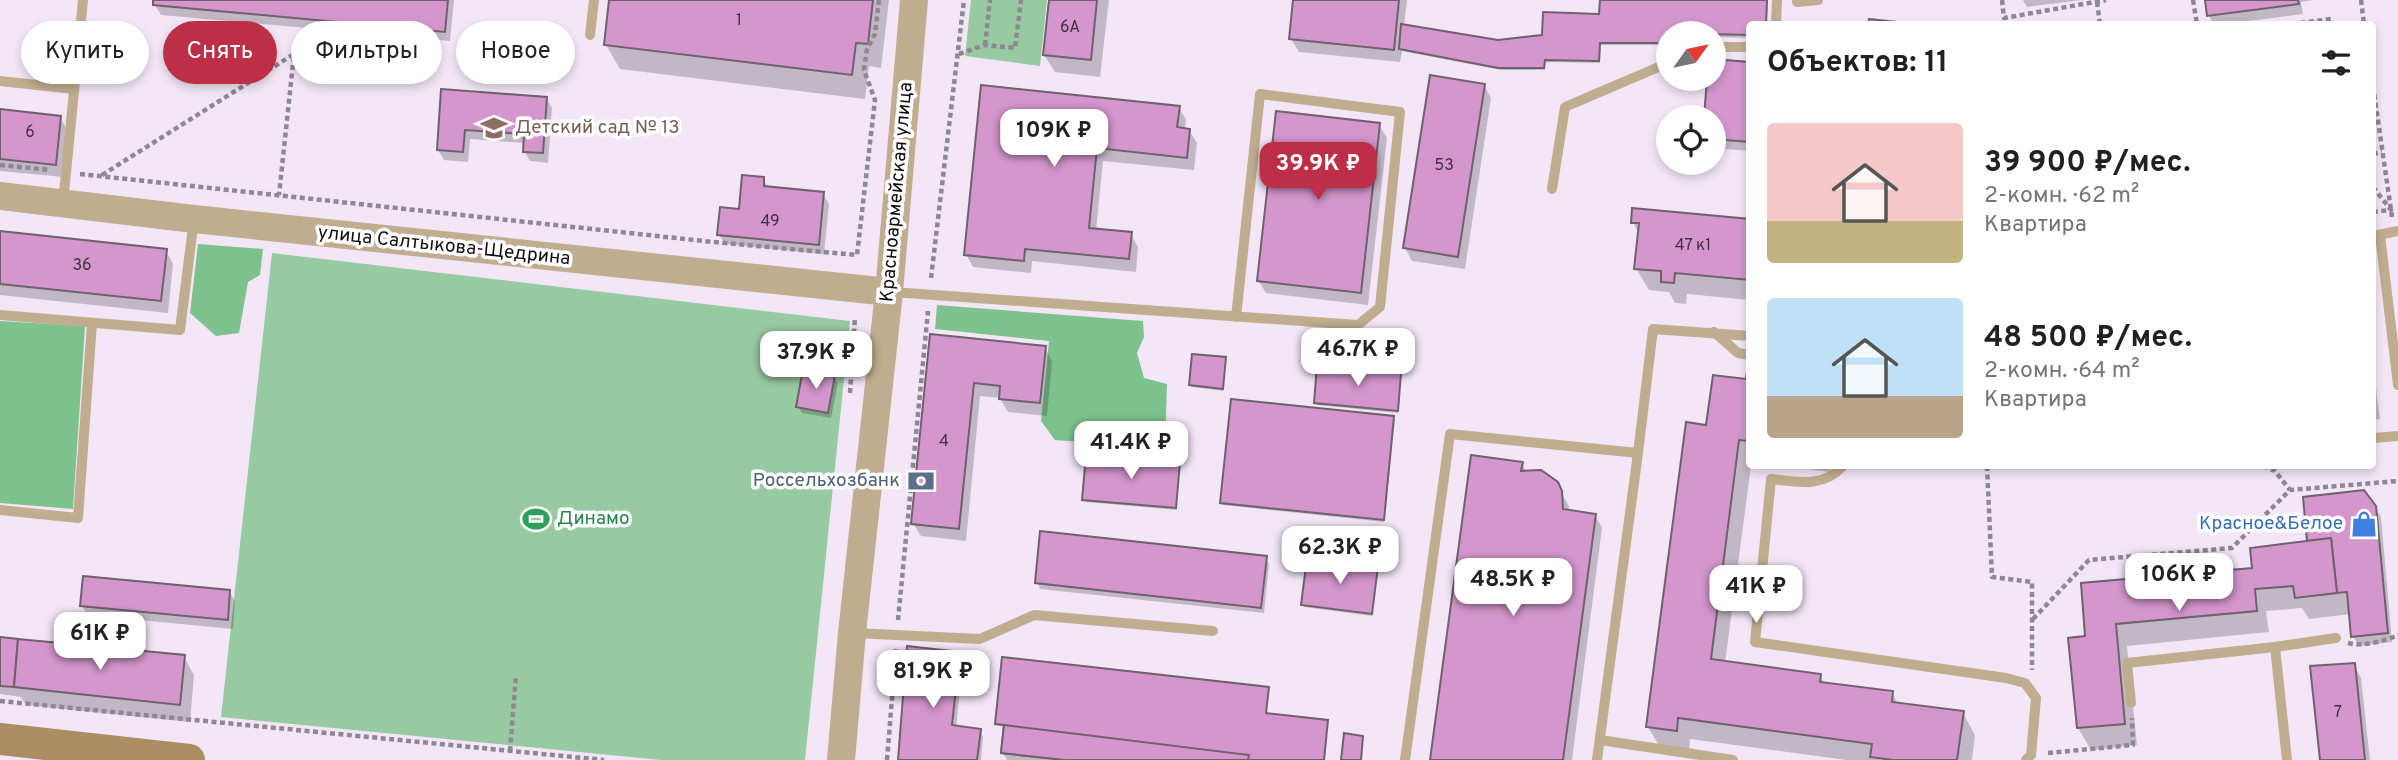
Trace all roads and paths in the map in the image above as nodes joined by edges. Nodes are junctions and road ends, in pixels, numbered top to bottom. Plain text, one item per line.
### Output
1 (83, 0) edge
2 (594, 0) edge
3 (879, 0) edge
4 (915, 0) edge
5 (964, 0) edge
6 (990, 0) edge
7 (1021, 0) edge
8 (1777, 0) edge
9 (1818, 0) edge
10 (2002, 0) edge
11 (2106, 0) edge
12 (2193, 0) edge
13 (2361, 0) edge
14 (1797, 2) dead end
15 (2097, 2) edge
16 (1776, 21) edge
17 (2004, 21) edge
18 (2009, 21) edge
19 (2100, 21) edge
20 (2196, 21) edge
21 (2315, 21) edge
22 (2331, 21) edge
23 (2364, 21) edge
24 (590, 35) dead end
25 (985, 45) junction
26 (1726, 47) edge
27 (1746, 47) edge
28 (959, 54) junction
29 (1656, 68) edge
30 (0, 81) edge
31 (74, 89) junction
32 (2376, 108) edge
33 (2382, 152) junction
34 (2376, 153) edge
35 (0, 165) edge
36 (65, 172) junction
37 (101, 176) junction
38 (1552, 189) dead end
39 (2376, 191) edge
40 (0, 195) edge
41 (279, 195) junction
42 (63, 203) junction
43 (2390, 209) junction
44 (2376, 211) edge
45 (194, 219) junction
46 (2396, 232) edge
47 (2376, 235) edge
48 (889, 292) junction
49 (929, 295) junction
50 (0, 314) edge
51 (1236, 317) junction
52 (92, 323) junction
53 (1714, 332) junction
54 (1746, 336) edge
55 (1746, 354) edge
56 (2398, 385) edge
57 (2398, 436) edge
58 (2376, 438) edge
59 (1638, 453) junction
60 (1840, 469) edge
61 (1987, 469) edge
62 (2270, 469) edge
63 (2398, 481) edge
64 (2290, 490) junction
65 (0, 510) edge
66 (2033, 619) junction
67 (1213, 631) dead end
68 (852, 633) junction
69 (897, 635) junction
70 (2398, 635) edge
71 (2336, 638) joint
72 (2275, 647) junction
73 (516, 675) dead end
74 (2025, 683) junction
75 (0, 701) edge
76 (2131, 703) joint
77 (0, 739) edge
78 (1600, 740) junction
79 (510, 751) junction
80 (2029, 758) edge
81 (190, 760) edge
82 (604, 760) edge
83 (841, 760) edge
84 (887, 760) edge
85 (1405, 760) edge
86 (1597, 760) edge
87 (1733, 760) edge
88 (2287, 760) edge

1 - 31 lane
2 - 24 lane
3 - 41 path
4 - 48 street, Красноармейская улица
5 - 28 path
6 - 25 path
7 - 25 path
8 - 16 lane
9 - 14 lane
10 - 17 path
11 - 15 path
12 - 20 path
13 - 23 path
15 - 18 path
15 - 19 path
21 - 22 path
25 - 28 path
26 - 27 lane
28 - 49 path
29 - 38 lane
30 - 31 lane
31 - 36 lane
32 - 33 path
33 - 34 path
33 - 43 path
35 - 36 path
36 - 37 path
36 - 42 lane
37 - 41 path
37 - 41 path
39 - 43 path
40 - 42 street, улица Салтыкова-Щедрина
42 - 45 street, улица Салтыкова-Щедрина
43 - 44 path
43 - 46 path
45 - 48 street, улица Салтыкова-Щедрина
45 - 52 lane
46 - 47 lane
47 - 56 lane
48 - 49 lane
48 - 68 street, Красноармейская улица
49 - 51 lane
49 - 69 path
50 - 52 lane
51 - 51 lane
52 - 65 lane
53 - 54 lane
53 - 55 lane
53 - 59 lane
57 - 58 lane
59 - 78 lane
59 - 85 lane
60 - 74 lane
61 - 66 path
62 - 64 path
63 - 64 path
64 - 66 path
66 - 74 path
67 - 69 lane
68 - 69 lane
68 - 83 street, Красноармейская улица
69 - 84 path
70 - 71 path
71 - 72 lane
72 - 76 lane
72 - 88 lane
73 - 79 path
74 - 80 lane
75 - 79 path
76 - 80 path
77 - 81 main road
78 - 86 lane
78 - 87 lane
79 - 82 path

